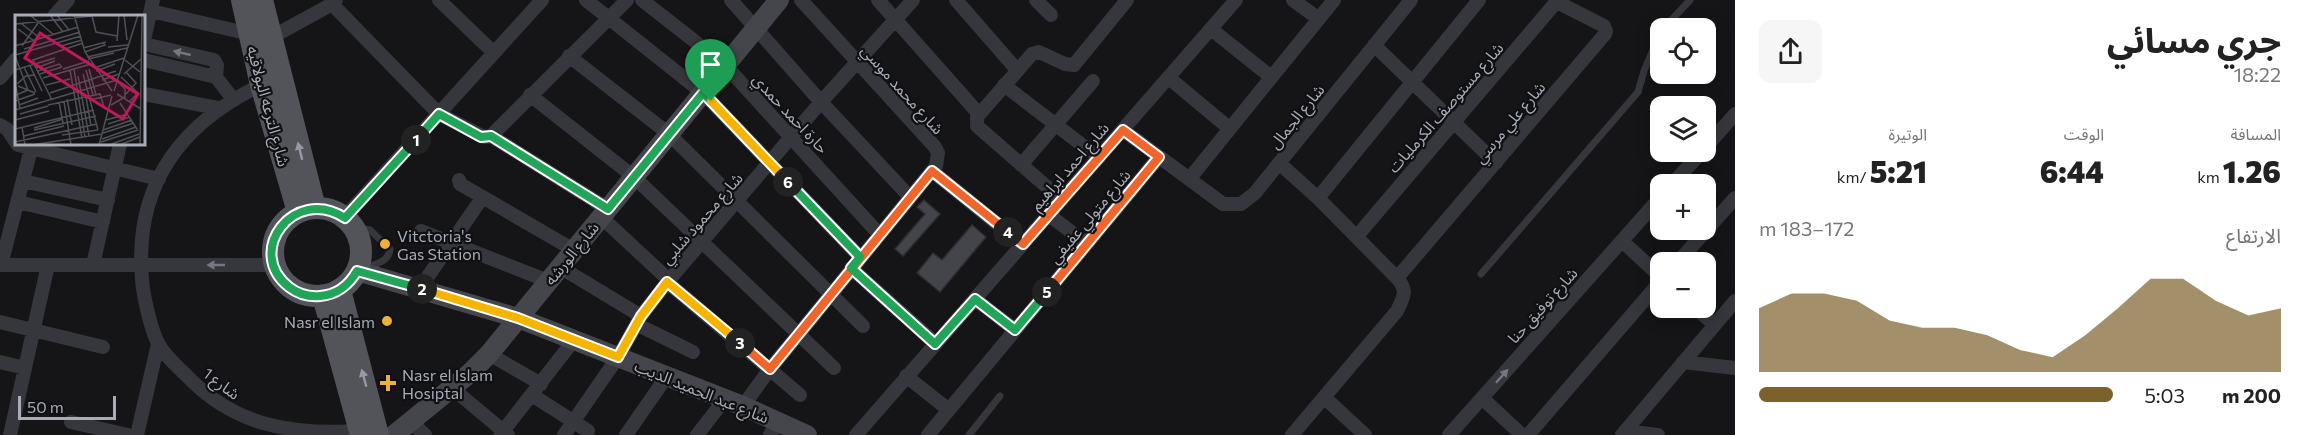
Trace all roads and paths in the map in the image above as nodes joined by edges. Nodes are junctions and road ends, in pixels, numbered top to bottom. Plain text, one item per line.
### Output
1 (49, 0) edge
2 (242, 0) edge
3 (262, 0) edge
4 (439, 0) edge
5 (542, 0) edge
6 (586, 0) edge
7 (627, 0) edge
8 (642, 0) edge
9 (731, 0) edge
10 (779, 0) edge
11 (801, 0) edge
12 (878, 0) edge
13 (913, 0) edge
14 (956, 0) edge
15 (1036, 0) edge
16 (1127, 0) edge
17 (1236, 0) edge
18 (1293, 0) edge
19 (1334, 0) edge
20 (1411, 0) edge
21 (1479, 0) edge
22 (1690, 0) edge
23 (1558, 1) edge
24 (334, 2) edge
25 (152, 5) edge
26 (60, 8) edge
27 (1051, 15) dead end
28 (608, 17) junction
29 (1673, 18) edge
30 (896, 19) junction
31 (1319, 19) junction
32 (756, 28) junction
33 (1211, 29) junction
34 (146, 33) edge
35 (261, 35) junction
36 (146, 43) edge
37 (1374, 45) junction
38 (493, 52) junction
39 (569, 56) junction
40 (1650, 57) edge
41 (15, 60) edge
42 (146, 60) edge
43 (857, 63) junction
44 (725, 65) junction
45 (1017, 70) junction
46 (217, 71) junction
47 (1271, 77) junction
48 (0, 78) edge
49 (1169, 78) junction
50 (1093, 81) dead end
51 (1412, 82) junction
52 (261, 85) junction
53 (1004, 86) junction
54 (703, 93) junction
55 (146, 94) edge
56 (530, 95) junction
57 (233, 99) junction
58 (821, 102) junction
59 (218, 108) junction
60 (439, 114) junction
61 (979, 114) junction
62 (1735, 114) edge
63 (1454, 122) junction
64 (1055, 124) junction
65 (2, 126) edge
66 (1229, 128) junction
67 (1123, 130) junction
68 (669, 135) junction
69 (491, 136) junction
70 (1716, 136) edge
71 (792, 138) junction
72 (15, 141) edge
73 (0, 142) edge
74 (25, 146) edge
75 (120, 146) edge
76 (31, 148) junction
77 (1159, 157) junction
78 (1099, 158) junction
79 (1693, 162) edge
80 (1279, 163) junction
81 (1496, 163) junction
82 (770, 164) junction
83 (1021, 165) junction
84 (115, 168) junction
85 (932, 171) junction
86 (1681, 174) edge
87 (634, 177) junction
88 (1190, 178) junction
89 (159, 179) junction
90 (459, 180) dead end
91 (23, 181) junction
92 (910, 197) junction
93 (482, 198) junction
94 (1318, 198) junction
95 (1735, 198) edge
96 (108, 200) junction
97 (1062, 200) junction
98 (18, 202) junction
99 (737, 202) junction
100 (1650, 209) edge
101 (306, 210) junction
102 (604, 213) junction
103 (1049, 215) junction
104 (103, 222) junction
105 (349, 222) junction
106 (421, 231) dead end
107 (879, 234) junction
108 (1357, 236) junction
109 (1622, 241) junction
110 (450, 243) junction
111 (702, 243) junction
112 (1023, 244) junction
113 (1087, 244) junction
114 (574, 250) junction
115 (1687, 252) edge
116 (855, 263) junction
117 (1, 265) edge
118 (48, 265) junction
119 (93, 265) junction
120 (141, 265) junction
121 (274, 265) junction
122 (1650, 267) edge
123 (357, 271) junction
124 (554, 274) junction
125 (1481, 274) dead end
126 (1398, 278) junction
127 (668, 281) junction
128 (420, 288) junction
129 (332, 293) junction
130 (830, 294) junction
131 (1650, 294) edge
132 (975, 299) junction
133 (1735, 301) edge
134 (518, 318) junction
135 (1706, 318) edge
136 (638, 320) junction
137 (0, 322) edge
138 (863, 326) dead end
139 (1715, 326) junction
140 (34, 330) junction
141 (1015, 330) junction
142 (798, 334) junction
143 (574, 340) junction
144 (158, 344) junction
145 (935, 344) junction
146 (103, 347) dead end
147 (693, 352) dead end
148 (489, 354) junction
149 (618, 357) junction
150 (0, 362) edge
151 (1683, 362) junction
152 (25, 368) junction
153 (834, 368) dead end
154 (1735, 368) edge
155 (770, 369) junction
156 (667, 376) junction
157 (906, 376) junction
158 (452, 388) junction
159 (537, 390) junction
160 (800, 395) dead end
161 (1000, 396) dead end
162 (1324, 397) junction
163 (1482, 398) junction
164 (725, 399) junction
165 (743, 406) junction
166 (949, 410) junction
167 (573, 421) junction
168 (71, 422) dead end
169 (774, 428) edge
170 (418, 429) edge
171 (588, 431) dead end
172 (1624, 433) edge
173 (366, 434) edge
174 (503, 434) edge
175 (10, 435) edge
176 (128, 435) edge
177 (137, 435) edge
178 (394, 435) edge
179 (564, 435) edge
180 (626, 435) edge
181 (697, 435) edge
182 (807, 435) edge
183 (856, 435) edge
184 (928, 435) edge
185 (969, 435) edge
186 (1292, 435) edge
187 (1365, 435) edge
188 (1449, 435) edge
189 (1522, 435) edge
190 (1528, 435) edge
191 (1658, 435) edge

1 - 26 street
2 - 35 main road, شارع الترعه البولاقيه
3 - 35 main road, شارع الترعه البولاقيه
4 - 38 street
5 - 38 street
6 - 28 street
7 - 28 street
8 - 44 street, حارة احمد حمدي
9 - 32 street
10 - 32 street, شارع الورشه
11 - 43 street, شارع محمد موسي
12 - 30 street
13 - 30 street, شارع محمود شلبي
14 - 45 street
15 - 27 street
16 - 45 street
17 - 33 street, شارع احمد ابراهيم
18 - 31 street
19 - 31 street
20 - 37 street, شارع الجمال
21 - 51 street
22 - 29 lane
23 - 63 street, شارع مستوصف الكرمليات
23 - 81 street, شارع علي مرسي
24 - 35 street
24 - 60 street
25 - 34 street
25 - 35 street
28 - 39 street
28 - 54 street
30 - 43 street, شارع محمود شلبي
30 - 61 street
31 - 47 street
32 - 44 street, شارع الورشه
32 - 58 street
33 - 47 street
33 - 49 street, شارع احمد ابراهيم
35 - 52 main road, شارع الترعه البولاقيه
101 -> 35 main road, شارع الترعه البولاقيه
46 -> 36 street
37 - 51 street
37 - 80 street, شارع الجمال
38 - 60 street
39 - 56 street
39 - 68 street
40 - 125 lane
41 - 48 street
42 - 46 street
43 - 58 street, شارع محمود شلبي
43 - 85 street, شارع محمد موسي
44 - 54 street, شارع الورشه
44 - 71 street, حارة احمد حمدي
45 - 53 street
46 - 57 street
47 - 66 street
49 - 66 street
49 - 67 street, شارع احمد ابراهيم
50 - 64 street
51 - 63 street
51 - 94 street
52 - 57 street, شارع 1
52 - 101 main road, شارع الترعه البولاقيه
53 - 61 street
53 - 64 street
54 - 68 street, شارع الورشه
54 - 82 street
55 - 59 street
56 - 69 street
56 - 87 street
57 - 59 street, شارع 1
58 - 71 street, شارع محمود شلبي
58 - 92 street
59 - 89 street, شارع 1
60 - 69 street
60 - 105 street
61 - 83 street
62 - 70 street
63 - 81 street
63 - 108 street, شارع مستوصف الكرمليات
64 - 78 street
64 - 83 street
65 - 72 street
65 - 73 street
66 - 88 street
67 - 77 street
67 - 78 street, شارع احمد ابراهيم
68 - 87 street, شارع الورشه
68 - 99 street
69 - 102 street
71 - 82 street, شارع محمود شلبي
71 - 107 street, حارة احمد حمدي
74 - 76 street
75 - 84 street
76 - 84 street
76 - 91 street
77 - 88 street
77 - 113 street, شارع متولي عفيفي
78 - 97 street, شارع احمد ابراهيم
79 - 86 street
80 - 88 street, شارع الجمال
80 - 94 street
81 - 126 street, شارع علي مرسي
82 - 99 street, شارع محمود شلبي
82 - 116 street
83 - 97 street
84 - 89 street
84 - 96 street
85 - 92 street
85 - 112 street
87 - 102 street, شارع الورشه
87 - 111 street
89 - 120 street, شارع 1
90 - 93 street
91 - 96 street
91 - 98 street
92 - 107 street
93 - 110 street
93 - 114 street
94 - 108 street
95 - 115 street
96 - 104 street
97 - 103 street, شارع احمد ابراهيم
98 - 104 street
98 - 117 street
99 - 111 street, شارع محمود شلبي
99 - 130 street
100 - 109 street, شارع توفيق حنا
101 - 105 main road
101 - 121 main road
102 - 114 street, شارع الورشه
102 - 127 street
103 - 112 street, شارع احمد ابراهيم
103 - 113 street
104 - 119 street
105 - 123 main road
106 - 110 street
107 - 116 street
108 - 126 street
109 - 122 street
163 -> 109 street, شارع توفيق حنا
110 - 124 street
110 - 128 street
111 - 127 street, شارع محمود شلبي
111 - 142 street
112 - 132 street, شارع احمد ابراهيم
113 - 141 street, شارع متولي عفيفي
114 - 124 street, شارع الورشه
116 - 130 street
116 - 145 street
117 - 118 street
118 - 119 street
118 - 140 street
119 - 120 street
121 -> 120 street
120 - 144 street, شارع 1
121 - 129 main road
123 - 128 street, شارع عبد الحميد الديب
123 - 129 main road
124 - 134 street, شارع الورشه
124 - 136 street
126 - 162 street
127 - 136 street, شارع محمود شلبي
127 - 155 street
128 - 134 street, شارع عبد الحميد الديب
129 - 173 main road
130 - 138 street
130 - 142 street
131 - 190 street
132 - 141 street
132 - 145 street, شارع احمد ابراهيم
133 - 139 street
134 - 143 street, شارع عبد الحميد الديب
134 - 148 street, شارع الورشه
135 - 139 street
136 - 147 street
136 - 149 street, شارع محمود شلبي
137 - 140 street
139 - 151 street
140 - 146 street
140 - 152 street
141 - 166 street, شارع متولي عفيفي
142 - 153 street
142 - 155 street
143 - 149 street, شارع عبد الحميد الديب
143 - 159 street
144 - 173 street, شارع 1
144 - 177 street
145 - 157 street, شارع احمد ابراهيم
148 - 158 street, شارع الورشه
148 - 159 street
149 - 156 street, شارع عبد الحميد الديب
149 - 167 street, شارع محمود شلبي
150 - 152 street
151 - 154 street
151 - 172 street
152 - 175 street
155 - 160 street
155 - 165 street
156 - 164 street, شارع عبد الحميد الديب
156 - 180 street
157 - 166 street
157 - 183 street, شارع احمد ابراهيم
158 - 170 street, شارع الورشه
158 - 174 street
159 - 167 street
159 - 174 street
161 - 185 lane
162 - 186 street
162 - 187 street
163 - 188 street, شارع توفيق حنا
163 - 189 street
164 - 165 street, شارع عبد الحميد الديب
164 - 181 street
165 - 169 street, شارع عبد الحميد الديب
166 - 184 street, شارع متولي عفيفي
167 - 171 street
167 - 179 street, شارع محمود شلبي
168 - 176 street
169 - 182 street, شارع عبد الحميد الديب
170 - 178 street, شارع الورشه
172 - 191 street

